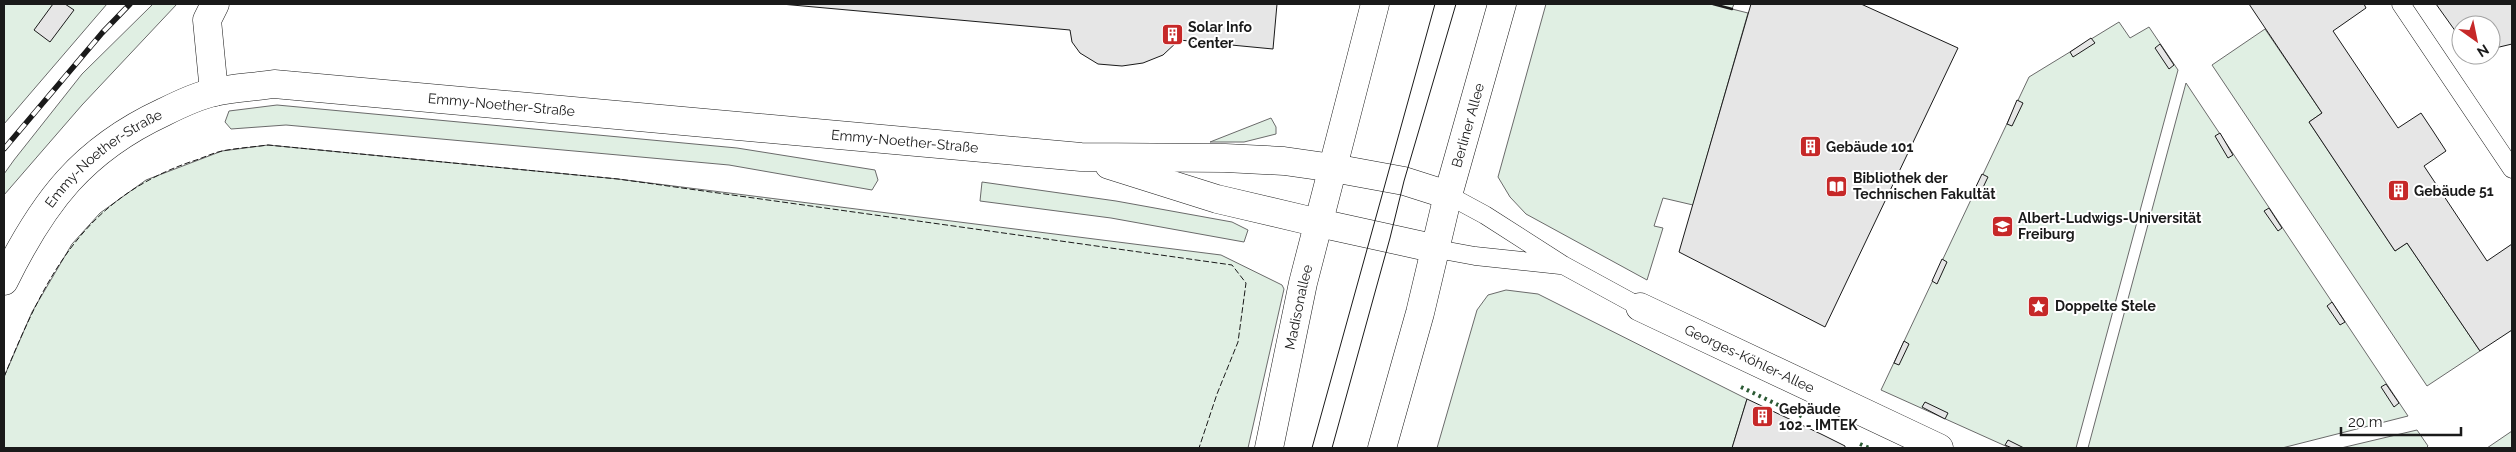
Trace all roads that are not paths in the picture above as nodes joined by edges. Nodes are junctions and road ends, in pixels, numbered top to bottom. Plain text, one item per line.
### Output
1 (215, 4) edge
2 (1375, 4) edge
3 (1502, 4) edge
4 (2401, 4) edge
5 (214, 92) junction
6 (1081, 157) junction
7 (1333, 168) junction
8 (2512, 169) edge
9 (1448, 196) junction
10 (1319, 223) junction
11 (1437, 249) junction
12 (1563, 265) junction
13 (4, 281) edge
14 (1640, 306) joint
15 (1269, 448) edge
16 (1382, 448) edge
17 (1939, 448) edge

1 - 5 street
2 - 7 street
3 - 9 street, Berliner Allee
4 - 8 lane
5 - 6 street, Emmy-Noether-Straße
5 - 13 street, Emmy-Noether-Straße
6 - 7 street, Emmy-Noether-Straße
6 - 10 street, Emmy-Noether-Straße
7 - 9 street, Emmy-Noether-Straße
7 - 10 street, Madisonallee
9 - 11 street, Berliner Allee
9 - 12 lane, Georges-Köhler-Allee
10 - 11 street, Emmy-Noether-Straße
10 - 15 street, Madisonallee
11 - 12 lane, Georges-Köhler-Allee
11 - 16 street
12 - 14 lane, Georges-Köhler-Allee
14 - 17 street, Georges-Köhler-Allee

